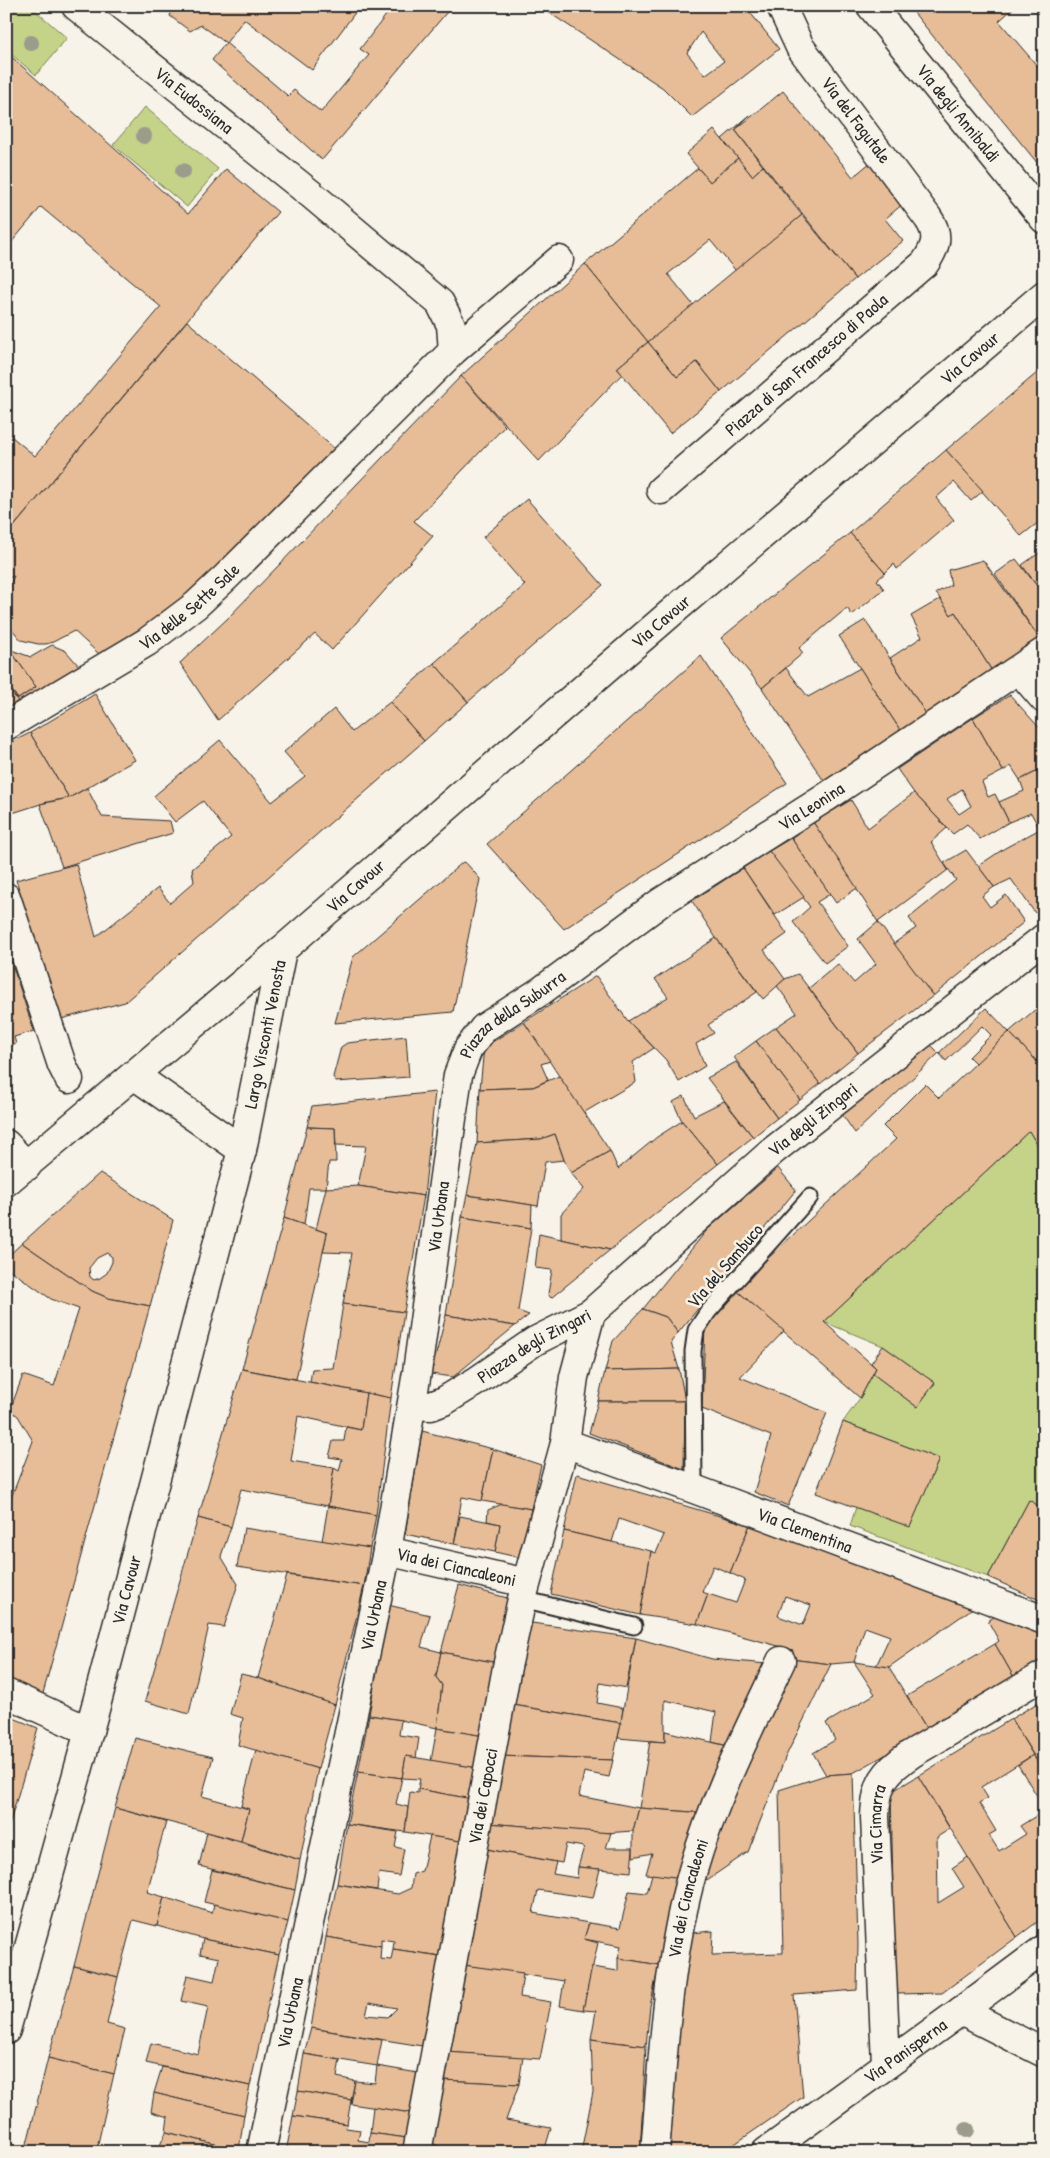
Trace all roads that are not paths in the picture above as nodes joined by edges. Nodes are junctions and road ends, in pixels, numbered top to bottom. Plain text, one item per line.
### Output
1 (76, 6) edge
2 (781, 6) edge
3 (880, 9) edge
4 (1044, 219) edge
5 (936, 230) joint
6 (559, 260) dead end
7 (1044, 295) edge
8 (452, 351) junction
9 (661, 490) dead end
10 (1044, 652) edge
11 (1019, 670) junction
12 (1044, 699) edge
13 (6, 726) edge
14 (6, 898) edge
15 (1044, 938) edge
16 (282, 950) junction
17 (578, 962) joint
18 (458, 1074) joint
19 (134, 1075) junction
20 (70, 1079) dead end
21 (6, 1144) edge
22 (242, 1150) junction
23 (16, 1174) edge
24 (810, 1197) dead end
25 (591, 1313) junction
26 (412, 1405) junction
27 (565, 1444) junction
28 (694, 1489) junction
29 (387, 1551) junction
30 (524, 1591) junction
31 (1044, 1620) edge
32 (634, 1626) dead end
33 (781, 1661) dead end
34 (1044, 1675) edge
35 (6, 1693) edge
36 (89, 1731) junction
37 (1044, 1949) edge
38 (961, 2011) junction
39 (6, 2030) edge
40 (1044, 2053) edge
41 (886, 2063) junction
42 (261, 2152) edge
43 (417, 2152) edge
44 (655, 2152) edge
45 (766, 2152) edge

1 - 8 street, Via Eudossiana
2 - 5 street, Via del Fagutale
3 - 4 street, Via degli Annibaldi
5 - 9 street, Piazza di San Francesco di Paola
6 - 8 street, Via delle Sette Sale
7 - 16 street, Via Cavour
8 - 13 street, Via delle Sette Sale
10 - 11 street, Via Leonina
11 - 12 street
11 - 17 street, Via Leonina
14 - 20 street
15 - 25 street, Via degli Zingari
16 - 19 street, Largo Visconti Venosta
16 - 22 street, Largo Visconti Venosta
17 - 18 street, Piazza della Suburra
18 - 26 street, Via Urbana
19 - 22 street
19 - 23 street, Largo Visconti Venosta
21 - 23 street
22 - 36 street, Via Cavour
24 - 28 lane, Via del Sambuco
25 - 26 street, Piazza degli Zingari
25 - 27 street, Piazza degli Zingari
26 - 29 street, Via Urbana
27 - 28 street, Via Clementina
27 - 30 street, Via dei Capocci
28 - 31 street, Via Clementina
29 - 30 street, Via dei Ciancaleoni
29 - 42 street, Via Urbana
30 - 32 lane, Via dei Ciancaleoni
30 - 43 street, Via dei Capocci
33 - 44 street, Via dei Ciancaleoni
34 - 41 street, Via Cimarra
35 - 36 street
36 - 39 street, Via Cavour
37 - 38 street, Via Panisperna
38 - 40 street
38 - 41 street, Via Panisperna
41 - 45 street, Via Panisperna

